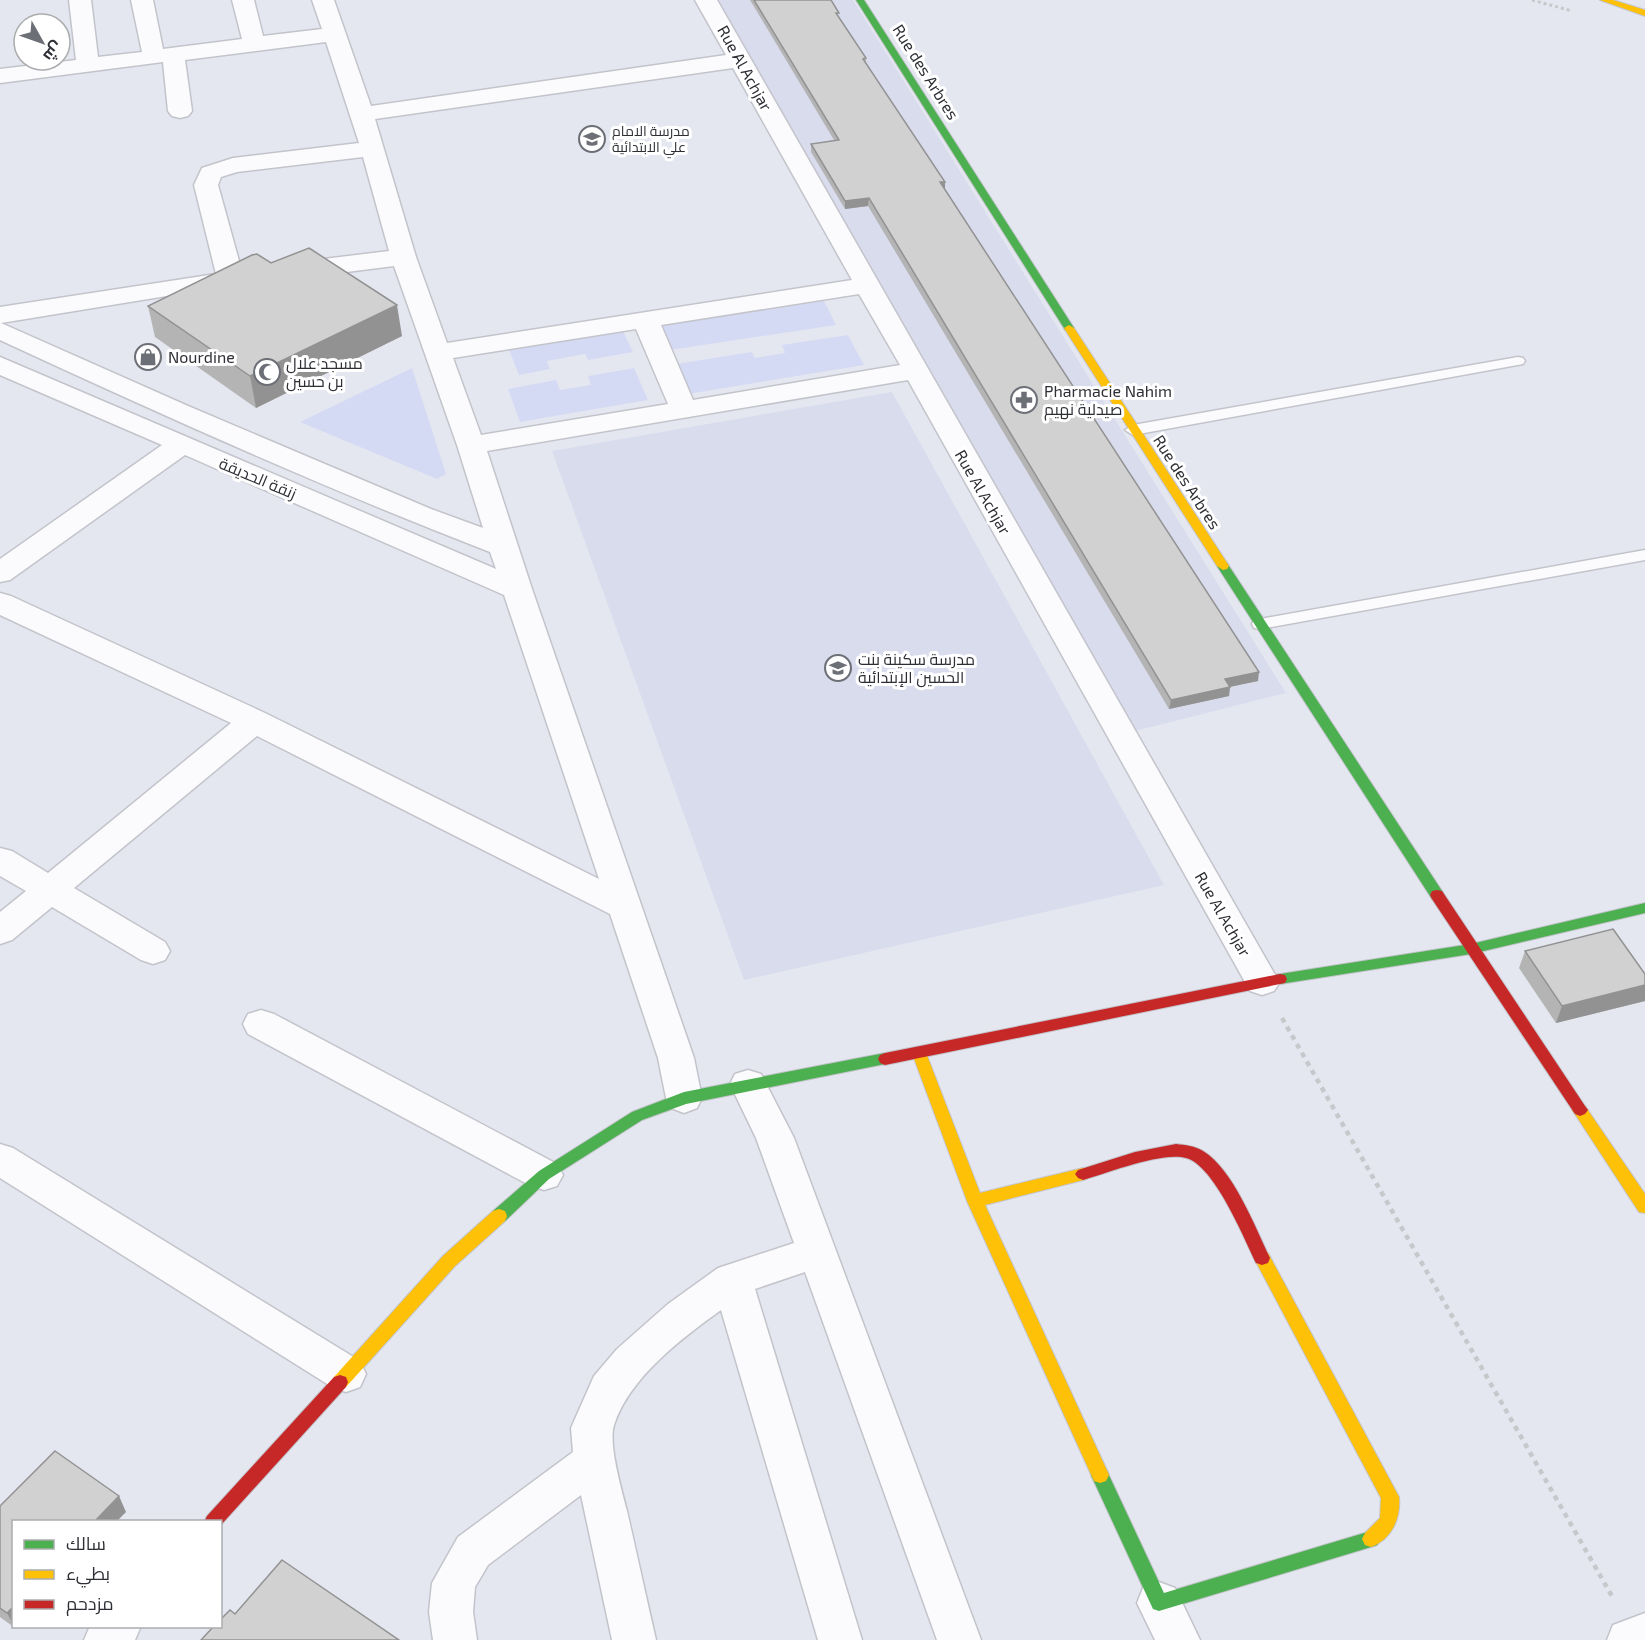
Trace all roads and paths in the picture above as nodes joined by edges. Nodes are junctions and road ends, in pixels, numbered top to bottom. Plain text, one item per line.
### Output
1 (80, 0) edge
2 (142, 0) edge
3 (243, 0) edge
4 (322, 0) edge
5 (706, 0) edge
6 (860, 0) edge
7 (1604, 0) edge
8 (1645, 13) edge
9 (335, 34) junction
10 (254, 44) junction
11 (163, 56) junction
12 (740, 60) junction
13 (88, 65) junction
14 (0, 76) edge
15 (180, 111) dead end
16 (362, 114) junction
17 (371, 148) junction
18 (403, 257) junction
19 (249, 277) junction
20 (866, 285) junction
21 (0, 315) edge
22 (645, 319) junction
23 (0, 330) edge
24 (437, 353) junction
25 (1518, 361) dead end
26 (0, 365) edge
27 (914, 370) junction
28 (684, 409) junction
29 (1133, 430) junction
30 (182, 445) junction
31 (471, 445) junction
32 (503, 546) junction
33 (1645, 555) edge
34 (0, 573) edge
35 (517, 589) junction
36 (0, 603) edge
37 (1260, 624) junction
38 (254, 721) junction
39 (0, 860) edge
40 (52, 889) junction
41 (626, 907) junction
42 (1645, 908) edge
43 (0, 932) edge
44 (1471, 949) junction
45 (153, 951) dead end
46 (1262, 982) junction
47 (261, 1024) dead end
48 (919, 1053) junction
49 (748, 1084) junction
50 (684, 1098) junction
51 (0, 1159) edge
52 (544, 1175) junction
53 (975, 1202) junction
54 (1645, 1207) edge
55 (818, 1252) junction
56 (732, 1281) junction
57 (346, 1374) junction
58 (594, 1460) junction
59 (214, 1520) edge
60 (1169, 1621) edge
61 (116, 1628) edge
62 (1636, 1637) edge
63 (106, 1640) edge
64 (454, 1640) edge
65 (634, 1640) edge
66 (840, 1640) edge
67 (959, 1640) edge

1 - 13 street
2 - 11 street
3 - 10 street
4 - 9 street
5 - 12 street, Rue Al Achjar
6 - 29 street, Rue des Arbres
7 - 8 street
9 - 10 street
9 - 16 street
10 - 11 street
11 - 13 street
11 - 15 street
12 - 16 street
12 - 20 street, Rue Al Achjar
13 - 14 street
16 - 17 street
17 - 18 street
17 - 19 street
18 - 19 street
18 - 24 street
19 - 21 street
20 - 22 street
20 - 27 street, Rue Al Achjar
22 - 24 street
22 - 28 street
23 - 32 street, زنقة الحديقة
24 - 31 street
25 - 29 lane
26 - 30 street, زنقة الحديقة
27 - 28 street
27 - 46 street, Rue Al Achjar
28 - 31 street
29 - 37 street, Rue des Arbres
30 - 34 street
30 - 35 street, زنقة الحديقة
31 - 32 street
32 - 35 street
33 - 37 lane
35 - 41 street
36 - 38 street
37 - 44 street, Rue des Arbres
38 - 40 street
38 - 41 street
39 - 40 street
40 - 43 street
40 - 45 street
41 - 50 street
42 - 44 street
44 - 46 street
44 - 54 street, Rue des Arbres
46 - 48 street
46 - 62 path
47 - 52 street
48 - 49 street
48 - 53 street
49 - 50 street
49 - 55 street
50 - 52 street
51 - 57 street
52 - 57 street
53 - 60 street
53 - 60 street
55 - 56 street
55 - 67 street
56 - 58 street
56 - 66 street
57 - 59 street
58 - 64 street
58 - 65 street
61 - 63 street

